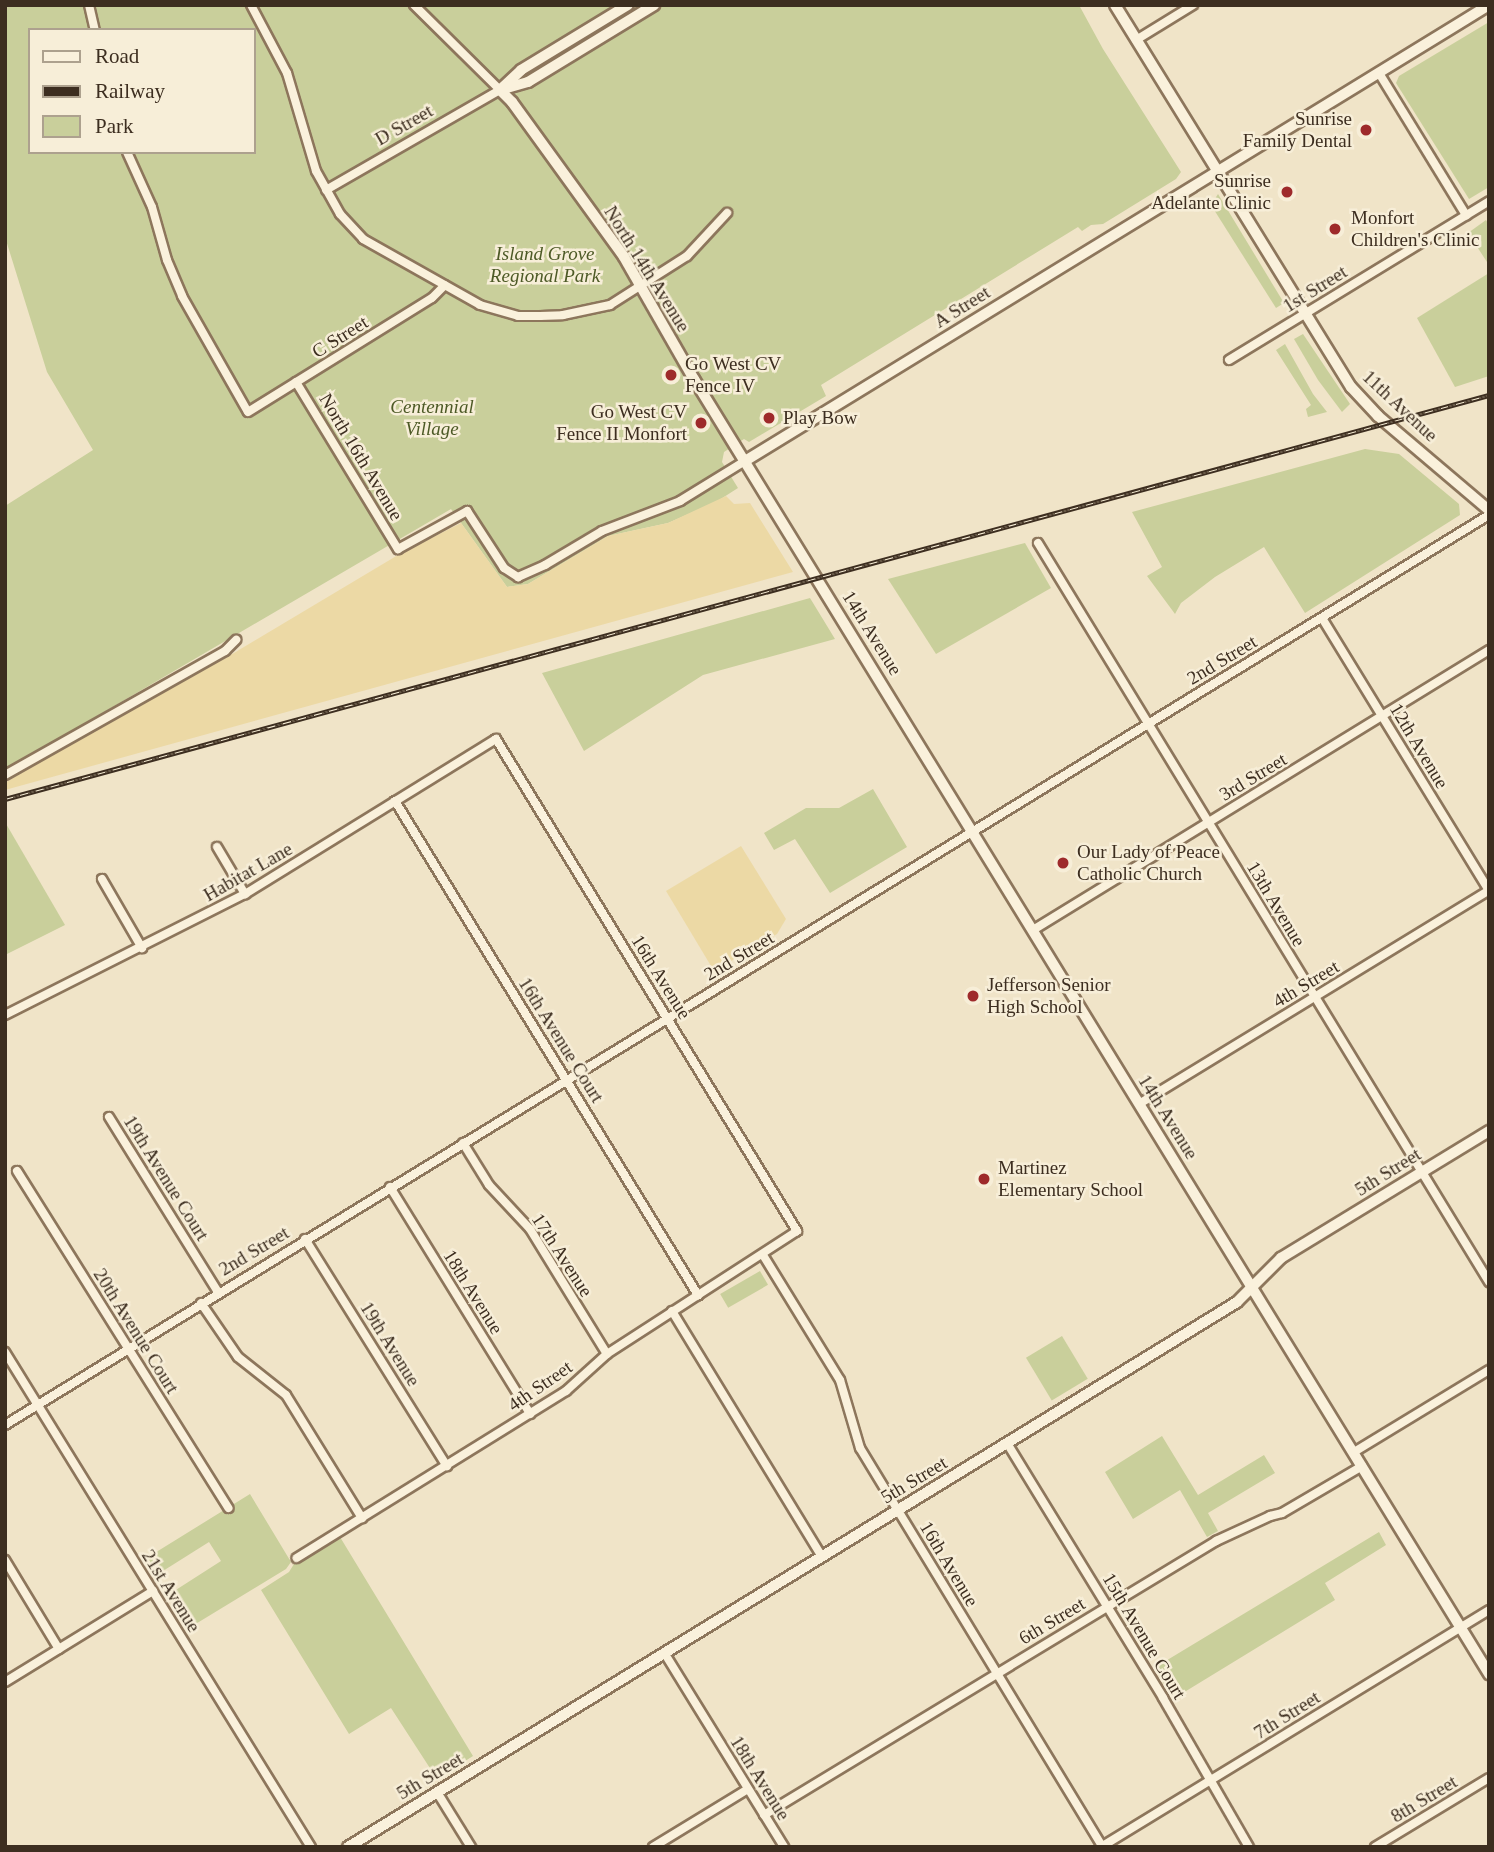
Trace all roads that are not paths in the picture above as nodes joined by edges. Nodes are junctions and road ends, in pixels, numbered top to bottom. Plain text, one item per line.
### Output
1 (89, 5) edge
2 (251, 5) edge
3 (414, 5) edge
4 (628, 5) edge
5 (654, 5) edge
6 (1115, 5) edge
7 (1193, 5) edge
8 (1489, 5) edge
9 (95, 28) edge
10 (1136, 40) junction
11 (1379, 73) junction
12 (500, 90) junction
13 (128, 154) edge
14 (1216, 172) junction
15 (326, 190) junction
16 (1489, 201) edge
17 (727, 213) dead end
18 (1466, 215) junction
19 (445, 285) junction
20 (640, 288) junction
21 (1304, 314) junction
22 (1229, 360) dead end
23 (296, 383) junction
24 (745, 461) junction
25 (467, 511) joint
26 (1489, 513) edge
27 (1038, 543) dead end
28 (817, 578) joint
29 (1322, 618) junction
30 (236, 640) dead end
31 (1489, 650) edge
32 (1382, 716) junction
33 (1147, 725) junction
34 (496, 740) joint
35 (5, 775) edge
36 (395, 801) junction
37 (1208, 823) junction
38 (973, 832) junction
39 (217, 848) dead end
40 (102, 879) dead end
41 (1489, 891) edge
42 (245, 894) junction
43 (1033, 930) junction
44 (142, 948) junction
45 (1314, 997) junction
46 (5, 1016) edge
47 (667, 1017) junction
48 (567, 1080) junction
49 (1139, 1104) junction
50 (109, 1117) dead end
51 (1489, 1131) edge
52 (463, 1143) junction
53 (18, 1171) dead end
54 (1421, 1172) junction
55 (390, 1187) junction
56 (797, 1231) joint
57 (305, 1239) junction
58 (763, 1255) junction
59 (1489, 1282) edge
60 (1252, 1288) junction
61 (218, 1292) junction
62 (698, 1295) junction
63 (201, 1303) junction
64 (672, 1311) junction
65 (128, 1349) junction
66 (5, 1352) edge
67 (607, 1354) junction
68 (1489, 1370) edge
69 (37, 1405) junction
70 (530, 1413) junction
71 (5, 1425) edge
72 (1007, 1443) junction
73 (1354, 1452) junction
74 (447, 1466) junction
75 (1362, 1466) junction
76 (228, 1508) dead end
77 (898, 1511) junction
78 (362, 1518) junction
79 (822, 1557) junction
80 (296, 1558) dead end
81 (5, 1560) edge
82 (153, 1591) junction
83 (1106, 1607) junction
84 (1489, 1609) edge
85 (1460, 1627) junction
86 (59, 1649) junction
87 (665, 1654) junction
88 (996, 1673) junction
89 (1489, 1674) edge
90 (5, 1682) edge
91 (1489, 1778) edge
92 (1209, 1781) junction
93 (748, 1789) junction
94 (437, 1792) junction
95 (764, 1815) junction
96 (311, 1847) edge
97 (348, 1847) edge
98 (471, 1847) edge
99 (653, 1847) edge
100 (784, 1847) edge
101 (1102, 1847) edge
102 (1249, 1847) edge
103 (1376, 1847) edge

1 - 9 street
2 - 15 street
3 - 12 street, North 14th Avenue
4 - 12 street, D Street
5 - 12 street, D Street
6 - 10 street, 11th Avenue
7 - 10 street
8 - 11 street, A Street
10 - 14 street, 11th Avenue
11 - 14 street, A Street
11 - 18 street
12 - 15 street, D Street
12 - 20 street, North 14th Avenue
13 - 23 street, C Street
14 - 21 street, 11th Avenue
14 - 24 street, A Street
15 - 19 street
16 - 18 street, 1st Street
17 - 20 street
18 - 21 street, 1st Street
19 - 20 street
19 - 23 street, C Street
20 - 24 street, North 14th Avenue
21 - 22 street, 1st Street
21 - 26 street, 11th Avenue
23 - 25 street, North 16th Avenue
24 - 25 street, A Street
24 - 28 street, North 14th Avenue
26 - 29 street, 2nd Street
27 - 33 street, 13th Avenue
28 - 38 street, 14th Avenue
29 - 32 street, 12th Avenue
29 - 33 street, 2nd Street
30 - 35 street
31 - 32 street, 3rd Street
32 - 37 street, 3rd Street
32 - 41 street, 12th Avenue
33 - 37 street, 13th Avenue
33 - 38 street, 2nd Street
34 - 36 street, Habitat Lane
34 - 47 street, 16th Avenue
36 - 42 street, Habitat Lane
36 - 48 street, 16th Avenue Court
37 - 43 street, 3rd Street
37 - 45 street, 13th Avenue
38 - 43 street, 14th Avenue
38 - 47 street, 2nd Street
39 - 42 street
40 - 44 street
41 - 45 street, 4th Street
42 - 44 street, Habitat Lane
43 - 49 street, 14th Avenue
44 - 46 street, Habitat Lane
45 - 49 street, 4th Street
45 - 54 street, 13th Avenue
47 - 48 street, 2nd Street
47 - 56 street, 16th Avenue
48 - 52 street, 2nd Street
48 - 62 street, 16th Avenue Court
49 - 60 street, 14th Avenue
50 - 61 street, 19th Avenue Court
51 - 54 street, 5th Street
52 - 55 street, 2nd Street
52 - 67 street, 17th Avenue
53 - 65 street, 20th Avenue Court
54 - 59 street, 13th Avenue
54 - 60 street, 5th Street
55 - 57 street, 2nd Street
55 - 70 street, 18th Avenue
56 - 58 street, 4th Street
57 - 61 street, 2nd Street
57 - 74 street, 19th Avenue
58 - 62 street, 4th Street
58 - 77 street, 16th Avenue
60 - 72 street, 5th Street
60 - 73 street, 14th Avenue
61 - 63 street, 2nd Street
62 - 64 street, 4th Street
63 - 65 street, 2nd Street
63 - 78 street
64 - 67 street, 4th Street
64 - 79 street
65 - 69 street, 2nd Street
65 - 76 street, 20th Avenue Court
66 - 69 street, 21st Avenue
67 - 70 street, 4th Street
68 - 73 street
69 - 71 street, 2nd Street
69 - 82 street, 21st Avenue
70 - 74 street, 4th Street
72 - 77 street, 5th Street
72 - 83 street, 15th Avenue Court
73 - 75 street, 14th Avenue
74 - 78 street, 4th Street
75 - 83 street, 6th Street
75 - 85 street, 14th Avenue
77 - 79 street, 5th Street
77 - 88 street, 16th Avenue
78 - 80 street, 4th Street
79 - 87 street, 5th Street
81 - 86 street
82 - 86 street
82 - 96 street, 21st Avenue
83 - 88 street, 6th Street
83 - 92 street, 15th Avenue Court
84 - 85 street, 7th Street
85 - 89 street, 14th Avenue
85 - 92 street, 7th Street
86 - 90 street
87 - 93 street, 18th Avenue
87 - 94 street, 5th Street
88 - 95 street, 6th Street
88 - 101 street, 16th Avenue
91 - 103 street, 8th Street
92 - 101 street, 7th Street
92 - 102 street, 15th Avenue Court
93 - 95 street, 18th Avenue
93 - 99 street
94 - 97 street, 5th Street
94 - 98 street
95 - 100 street, 18th Avenue

